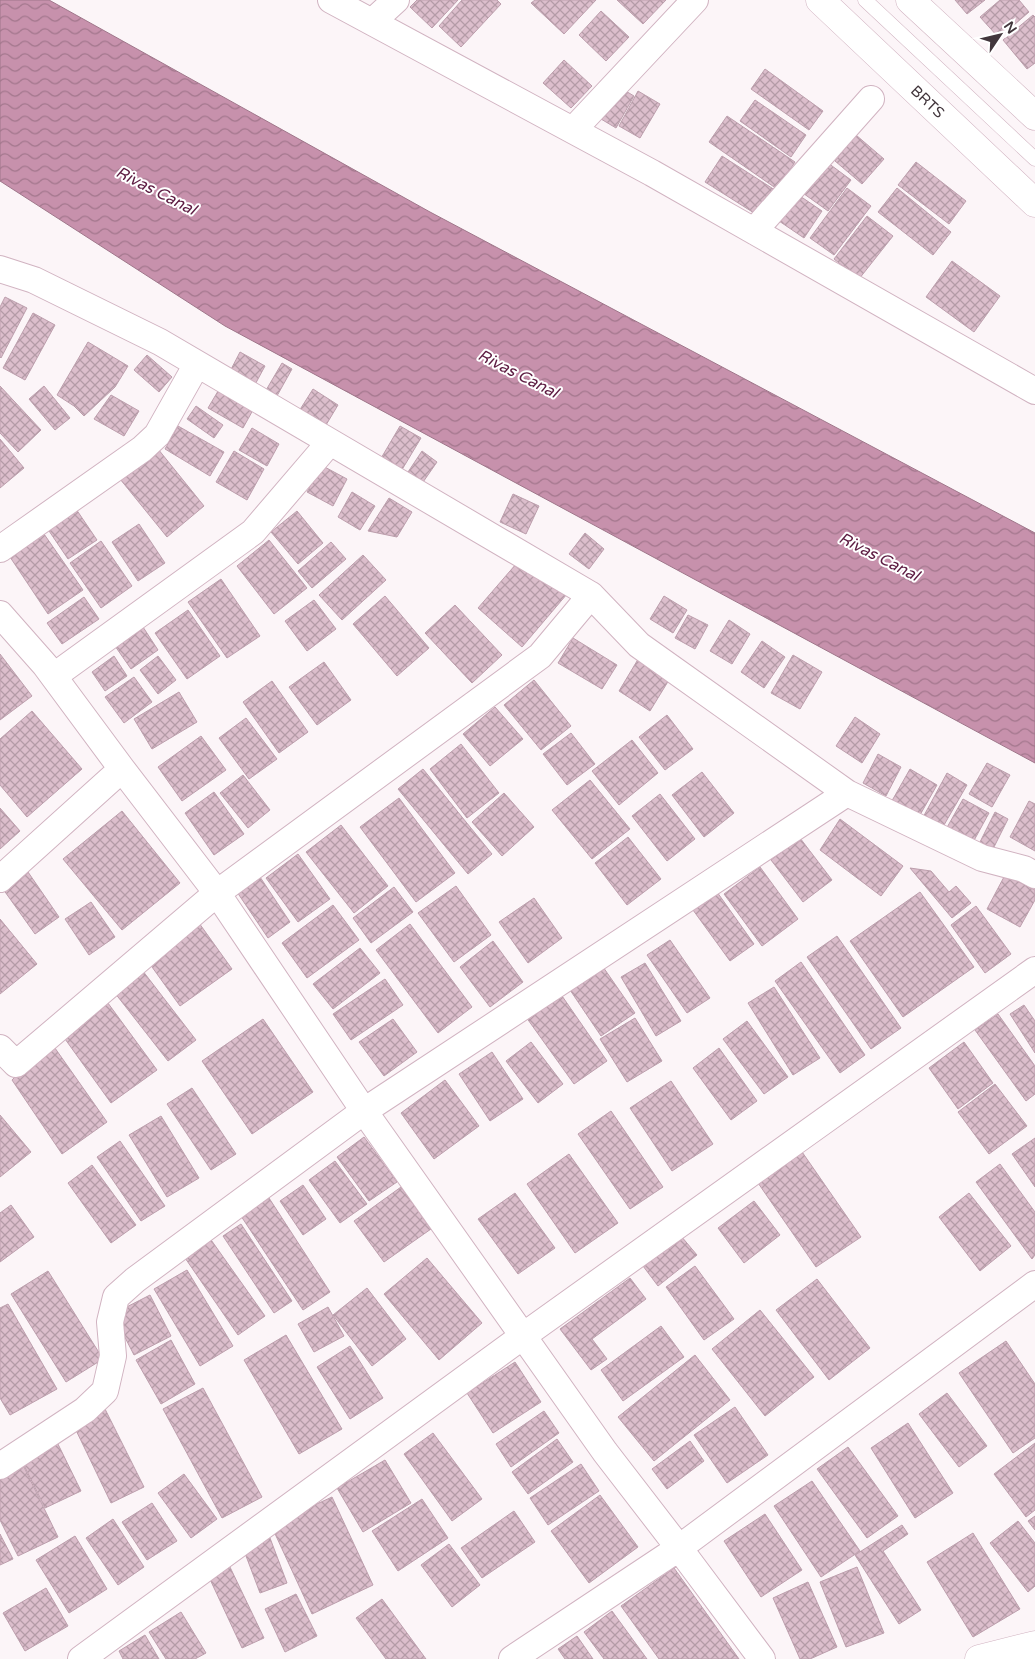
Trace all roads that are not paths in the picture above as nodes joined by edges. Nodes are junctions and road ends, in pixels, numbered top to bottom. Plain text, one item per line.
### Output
1 (331, 0) edge
2 (396, 0) edge
3 (695, 0) edge
4 (820, 0) edge
5 (865, 0) edge
6 (910, 0) edge
7 (372, 22) junction
8 (871, 99) dead end
9 (1035, 116) edge
10 (573, 130) junction
11 (1035, 159) edge
12 (1035, 203) edge
13 (754, 231) junction
14 (0, 268) edge
15 (197, 364) junction
16 (1035, 391) edge
17 (330, 442) junction
18 (0, 549) edge
19 (591, 596) junction
20 (0, 614) edge
21 (54, 676) junction
22 (122, 769) junction
23 (847, 793) junction
24 (1035, 875) edge
25 (0, 879) edge
26 (217, 893) junction
27 (1035, 970) edge
28 (5, 1064) edge
29 (364, 1111) junction
30 (1035, 1284) edge
31 (523, 1336) junction
32 (0, 1466) edge
33 (679, 1548) junction
34 (1035, 1645) edge
35 (81, 1659) edge
36 (512, 1659) edge
37 (762, 1659) edge
38 (979, 1659) edge

1 - 7 street
2 - 7 street
3 - 10 street
4 - 12 main road, BRTS
5 - 11 lane
6 - 9 main road
7 - 10 street
8 - 13 street
10 - 13 street
13 - 16 street
14 - 15 street
15 - 17 street
15 - 18 street
17 - 19 street
17 - 21 street
19 - 23 street
19 - 26 street
20 - 21 street
21 - 22 street
22 - 25 street
22 - 26 street
23 - 24 street
23 - 29 street
26 - 28 street
26 - 29 street
27 - 31 street
29 - 31 street
29 - 32 street
30 - 33 street
31 - 33 street
31 - 35 street
33 - 36 street
33 - 37 street
34 - 38 main road

